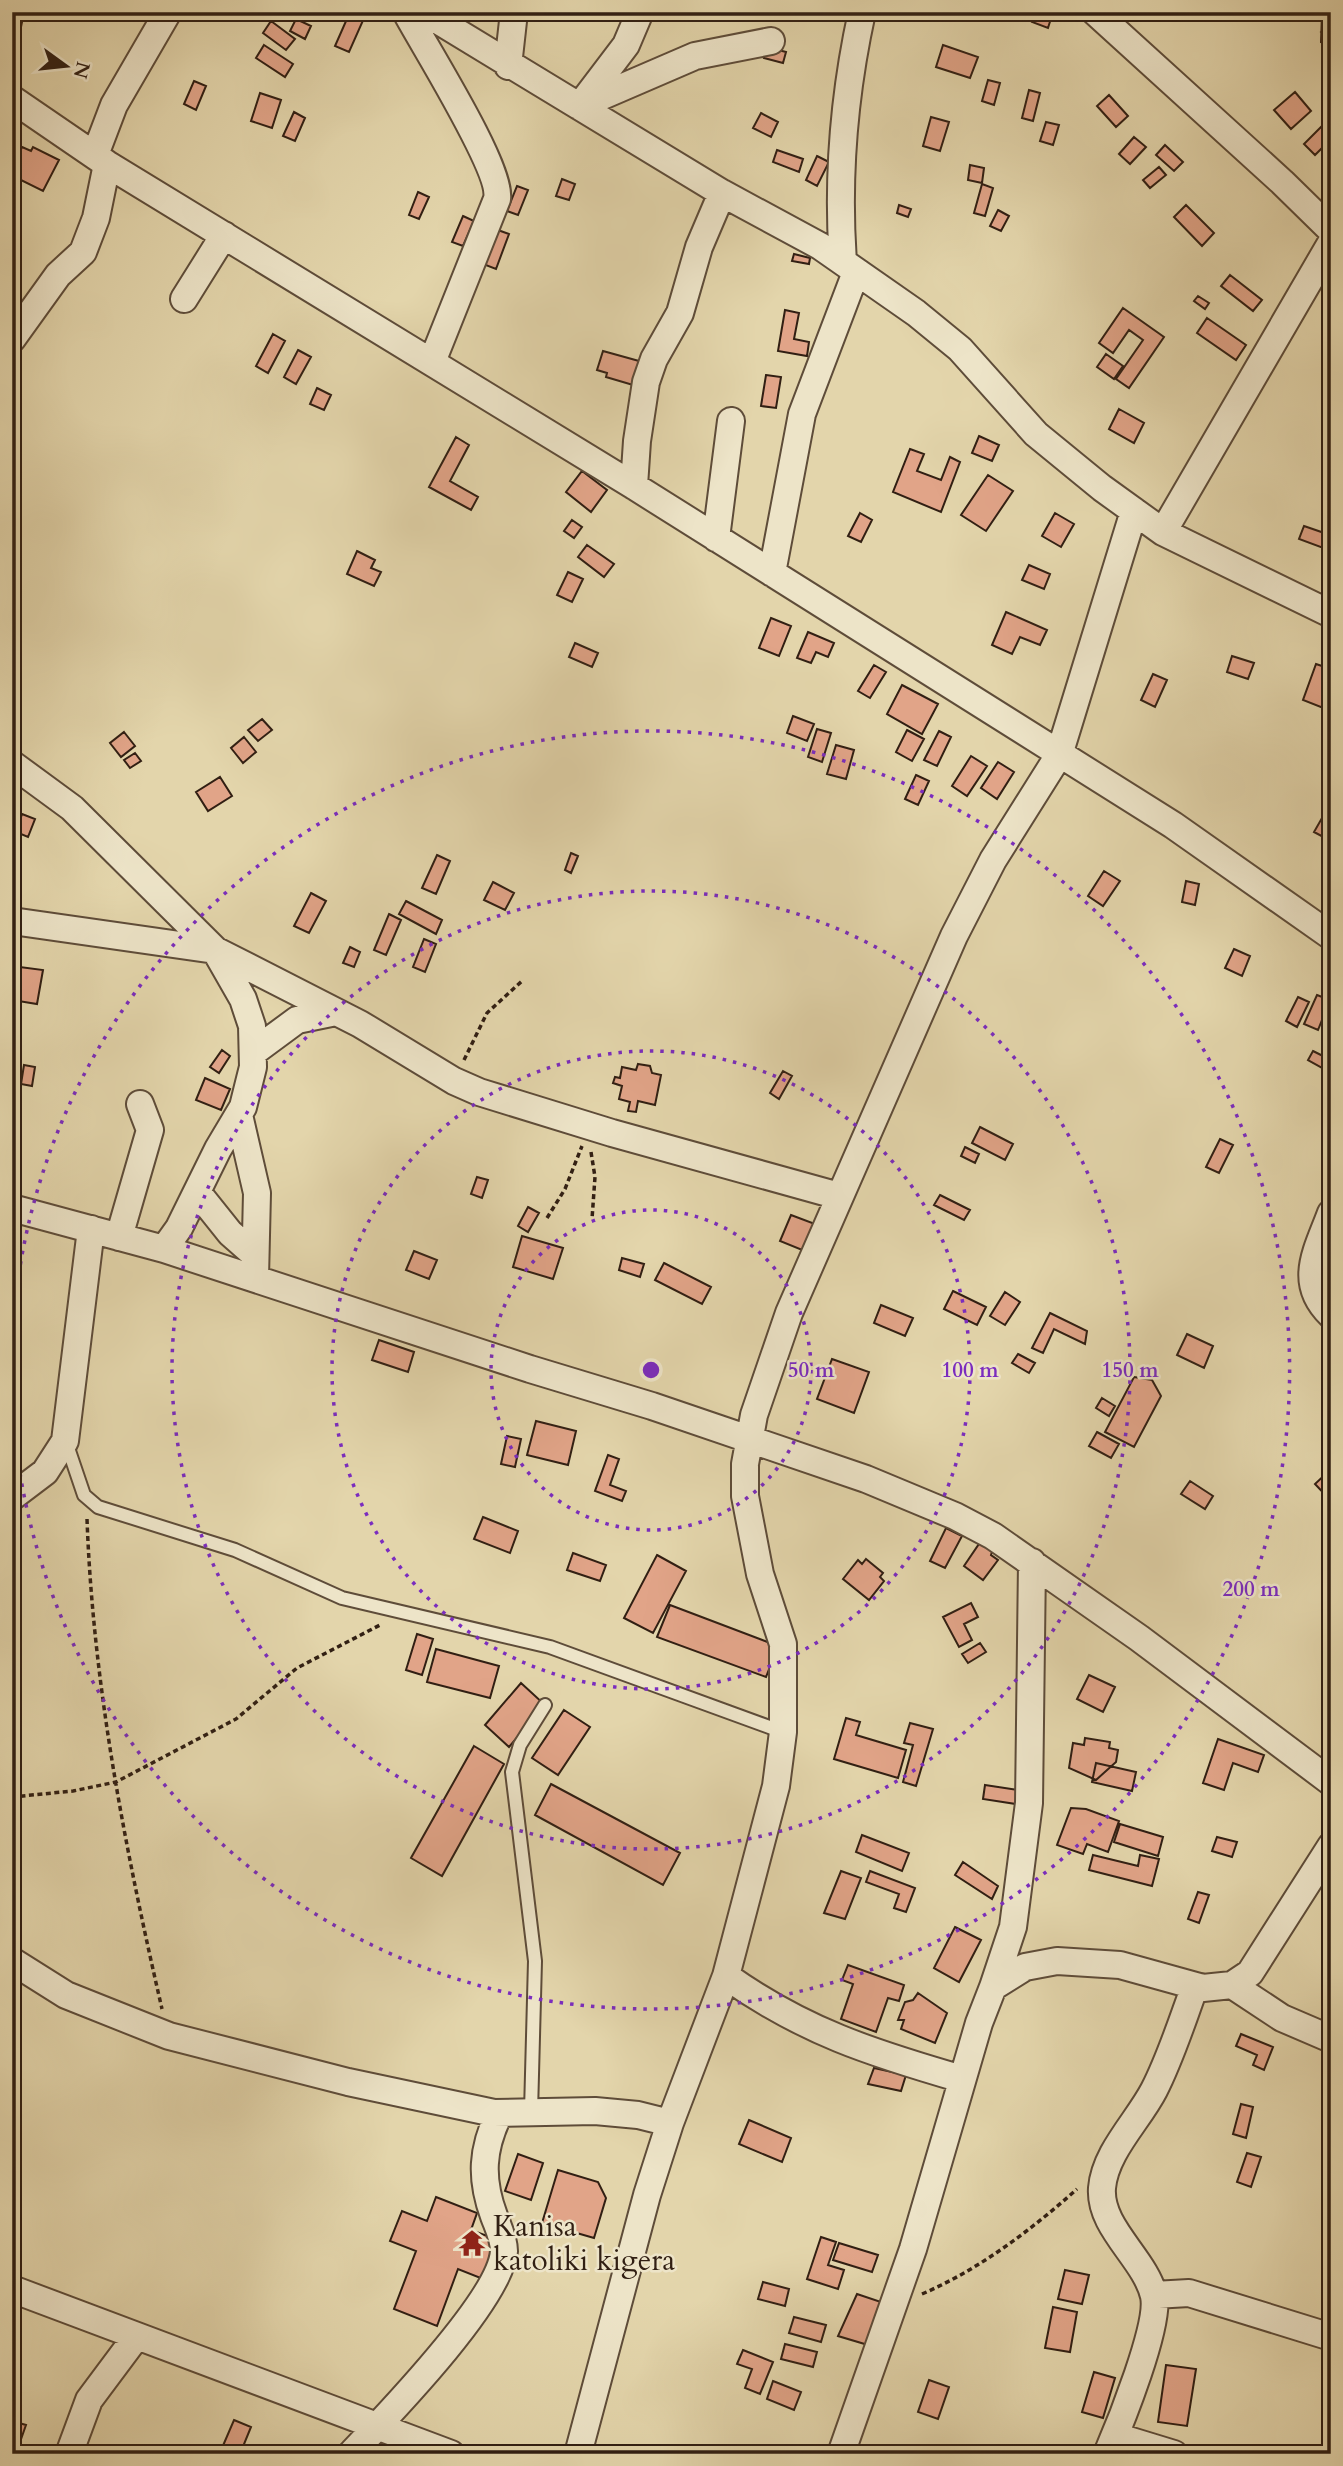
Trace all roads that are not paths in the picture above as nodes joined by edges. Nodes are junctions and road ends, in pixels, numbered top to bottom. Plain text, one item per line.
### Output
1 (168, 12) edge
2 (407, 12) edge
3 (424, 12) edge
4 (514, 12) edge
5 (640, 12) edge
6 (862, 12) edge
7 (1096, 12) edge
8 (771, 41) dead end
9 (508, 66) junction
10 (12, 99) edge
11 (579, 106) junction
12 (101, 159) junction
13 (722, 193) junction
14 (1331, 230) edge
15 (224, 235) junction
16 (1331, 243) edge
17 (850, 267) junction
18 (184, 299) dead end
19 (12, 339) edge
20 (432, 362) junction
21 (731, 421) dead end
22 (634, 486) junction
23 (1135, 511) junction
24 (1163, 532) junction
25 (716, 538) junction
26 (772, 573) junction
27 (1331, 614) edge
28 (1059, 755) junction
29 (12, 764) edge
30 (12, 922) edge
31 (1331, 936) edge
32 (215, 950) junction
33 (336, 1012) junction
34 (255, 1051) junction
35 (139, 1104) dead end
36 (239, 1115) junction
37 (198, 1193) junction
38 (839, 1196) junction
39 (14, 1207) edge
40 (1331, 1213) edge
41 (91, 1229) junction
42 (119, 1237) junction
43 (164, 1249) junction
44 (255, 1267) junction
45 (1331, 1315) edge
46 (748, 1439) junction
47 (65, 1441) junction
48 (12, 1497) edge
49 (1032, 1562) junction
50 (545, 1705) dead end
51 (783, 1732) junction
52 (1331, 1782) edge
53 (1331, 1846) edge
54 (12, 1961) edge
55 (726, 1976) junction
56 (1232, 1985) junction
57 (1195, 1986) junction
58 (993, 1987) junction
59 (1331, 2039) edge
60 (962, 2079) junction
61 (531, 2112) junction
62 (499, 2113) junction
63 (670, 2123) junction
64 (12, 2289) edge
65 (1154, 2295) junction
66 (136, 2337) junction
67 (1331, 2337) edge
68 (378, 2426) junction
69 (1111, 2445) edge
70 (69, 2454) edge
71 (351, 2454) edge
72 (451, 2454) edge
73 (578, 2454) edge
74 (841, 2454) edge
75 (1174, 2454) edge

1 - 12 street
2 - 20 street
3 - 9 street
4 - 9 street
5 - 11 street
6 - 17 street
7 - 14 street
8 - 11 street
9 - 11 street
10 - 12 street
11 - 13 street
12 - 15 street
12 - 19 street
13 - 17 street
13 - 22 street
15 - 18 street
15 - 20 street
16 - 24 street
17 - 23 street
17 - 26 street
20 - 22 street
21 - 25 street
22 - 25 street
23 - 24 street
23 - 28 street
24 - 27 street
25 - 26 street
26 - 28 street
28 - 31 street
28 - 38 street
29 - 32 street
30 - 32 street
32 - 33 street
32 - 34 street
33 - 34 street
33 - 38 street
34 - 36 street
35 - 42 street
36 - 37 street
36 - 44 street
37 - 43 street
37 - 44 street
38 - 46 street
39 - 41 street
40 - 45 street
41 - 42 street
41 - 47 street
42 - 43 street
43 - 44 street
44 - 46 street
46 - 49 street
46 - 51 street
47 - 48 street
47 - 51 lane
49 - 52 street
49 - 58 street
50 - 61 lane
51 - 55 street
53 - 56 street
54 - 62 street
55 - 60 street
55 - 63 street
56 - 57 street
56 - 59 street
57 - 58 street
57 - 65 street
58 - 60 street
60 - 74 street
61 - 62 street
61 - 63 street
62 - 68 street
63 - 73 street
64 - 66 street
65 - 67 street
65 - 69 street
66 - 68 street
66 - 70 street
68 - 71 street
68 - 72 street
69 - 75 street

